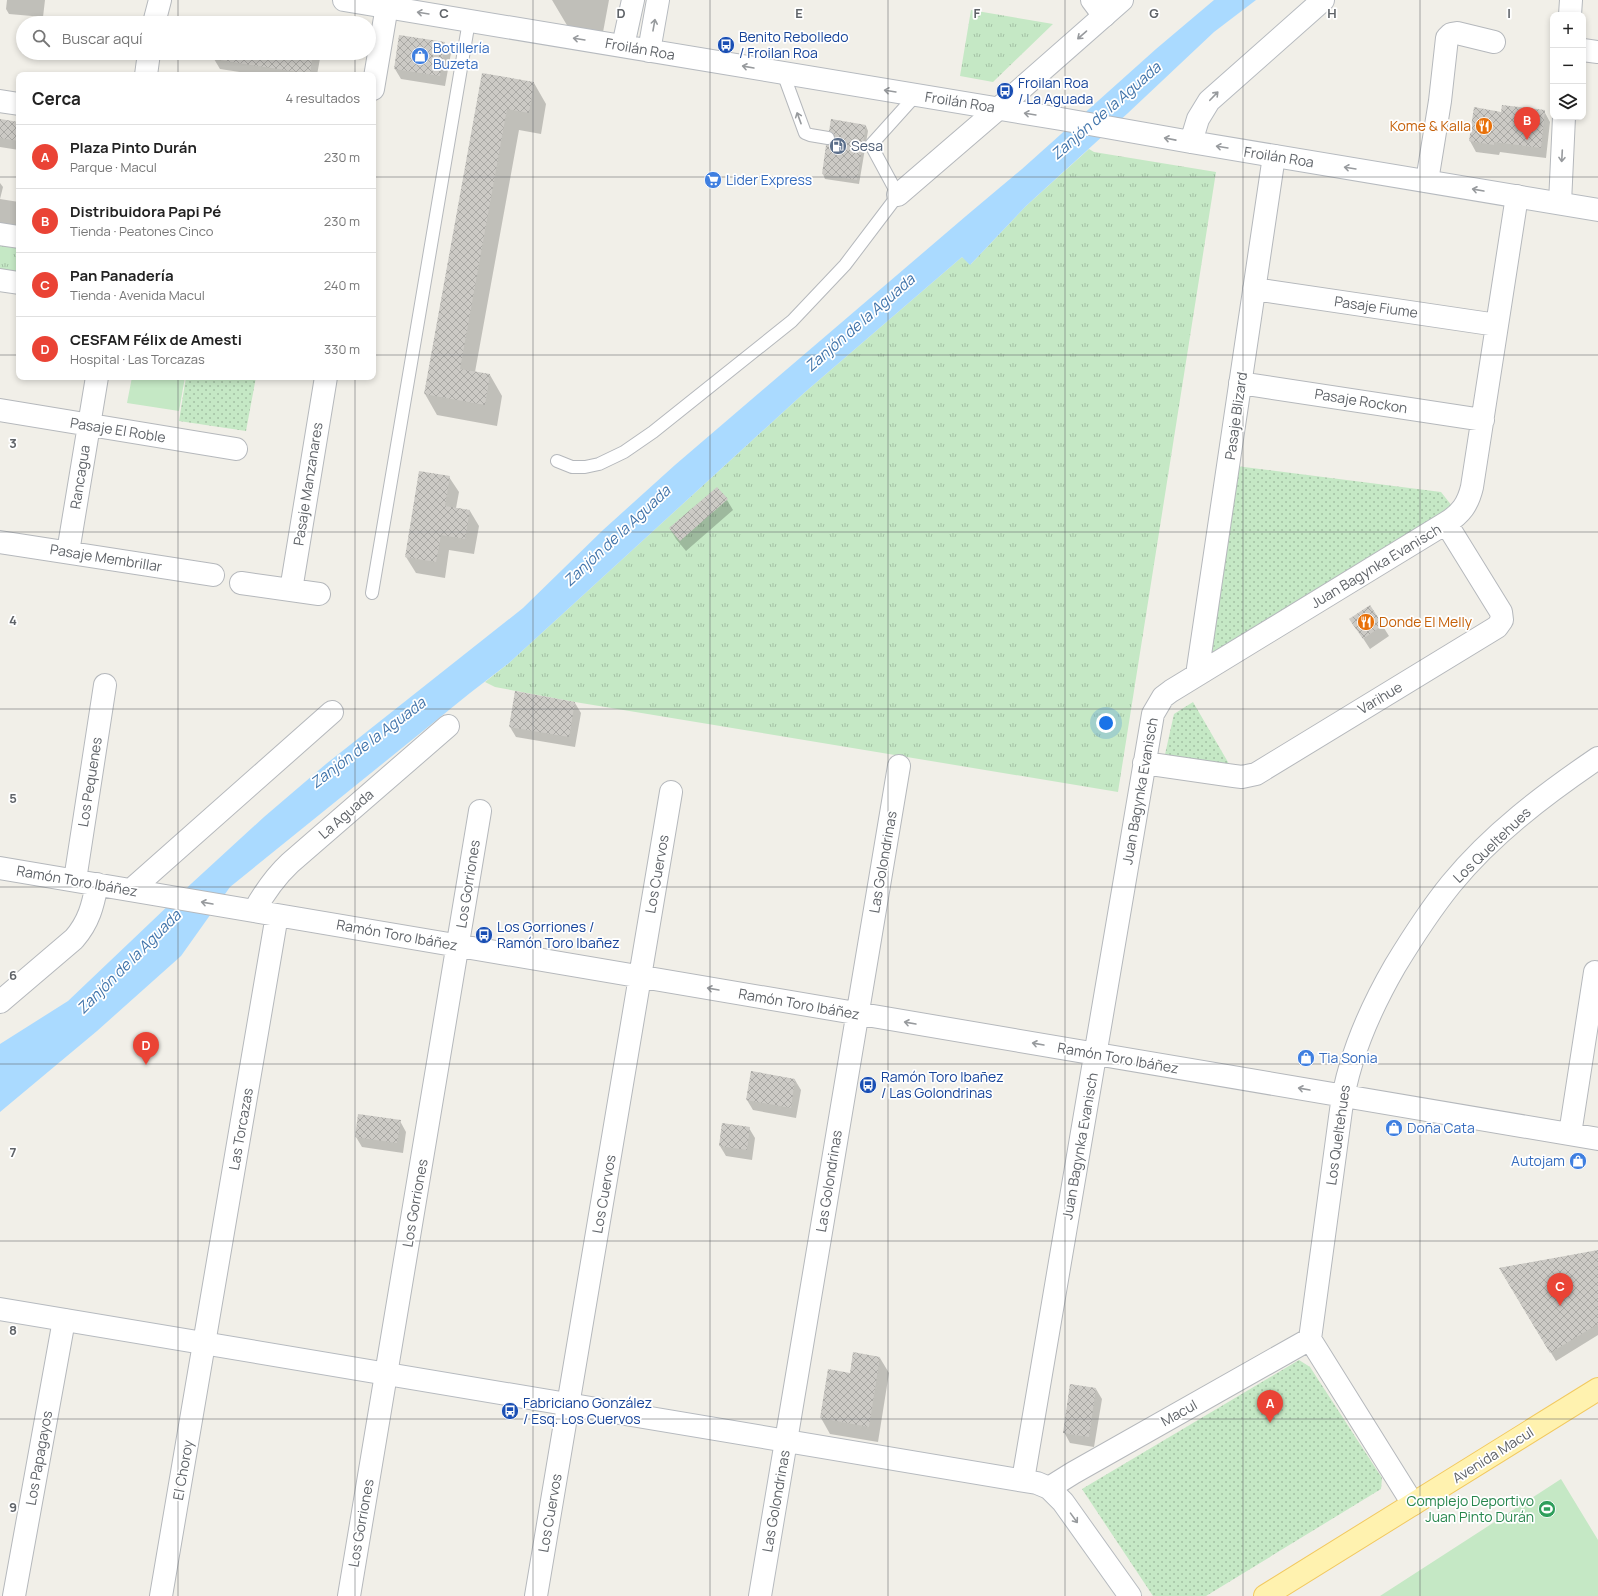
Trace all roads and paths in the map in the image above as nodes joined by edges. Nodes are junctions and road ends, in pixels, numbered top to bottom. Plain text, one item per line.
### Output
1 (160, 0) edge
2 (344, 0) edge
3 (633, 0) edge
4 (658, 0) edge
5 (1122, 0) edge
6 (1323, 0) edge
7 (1571, 0) edge
8 (387, 4) edge
9 (1098, 8) edge
10 (1570, 12) edge
11 (156, 16) edge
12 (470, 21) junction
13 (1494, 42) dead end
14 (623, 46) junction
15 (1586, 50) edge
16 (649, 51) junction
17 (1598, 52) edge
18 (148, 60) edge
19 (146, 72) edge
20 (376, 72) edge
21 (783, 73) junction
22 (916, 95) junction
23 (0, 101) edge
24 (16, 104) edge
25 (998, 108) junction
26 (1564, 120) edge
27 (828, 138) dead end
28 (1191, 142) junction
29 (1274, 156) junction
30 (1427, 181) junction
31 (898, 195) junction
32 (1517, 196) junction
33 (1560, 203) junction
34 (1598, 210) edge
35 (0, 234) edge
36 (16, 237) edge
37 (0, 280) edge
38 (16, 283) edge
39 (1254, 289) junction
40 (1497, 325) junction
41 (96, 380) edge
42 (326, 380) edge
43 (1240, 383) junction
44 (0, 410) edge
45 (1482, 420) junction
46 (89, 425) junction
47 (236, 450) dead end
48 (557, 461) dead end
49 (1446, 523) junction
50 (0, 542) edge
51 (68, 552) junction
52 (213, 575) dead end
53 (241, 583) dead end
54 (291, 590) junction
55 (372, 593) dead end
56 (319, 594) dead end
57 (1196, 675) junction
58 (105, 684) dead end
59 (332, 712) dead end
60 (448, 726) dead end
61 (1598, 758) edge
62 (1144, 763) junction
63 (899, 766) dead end
64 (671, 792) dead end
65 (480, 811) dead end
66 (0, 868) edge
67 (76, 880) junction
68 (97, 884) junction
69 (131, 890) junction
70 (247, 910) junction
71 (277, 915) junction
72 (458, 946) junction
73 (1595, 972) dead end
74 (640, 977) junction
75 (0, 1002) edge
76 (857, 1014) junction
77 (1095, 1054) junction
78 (1343, 1096) junction
79 (1570, 1134) junction
80 (1598, 1138) edge
81 (0, 1309) edge
82 (64, 1320) junction
83 (1310, 1339) junction
84 (204, 1343) junction
85 (386, 1374) junction
86 (1598, 1390) edge
87 (568, 1404) junction
88 (786, 1441) junction
89 (1023, 1480) junction
90 (1049, 1488) junction
91 (1413, 1504) junction
92 (14, 1596) edge
93 (161, 1596) edge
94 (349, 1596) edge
95 (536, 1596) edge
96 (760, 1596) edge
97 (1130, 1596) edge
98 (1265, 1596) edge

1 - 11 street
2 - 8 street, Froilán Roa
3 - 14 street
16 -> 4 street
5 - 9 street
28 -> 6 street
7 - 10 street
12 -> 8 street, Froilán Roa
8 - 20 street
9 -> 25 street
14 -> 12 street, Froilán Roa
12 - 55 lane
13 - 30 street
14 - 16 street, Froilán Roa
15 - 17 street
21 -> 16 street, Froilán Roa
18 - 19 street
22 -> 21 street, Froilán Roa
27 -> 21 lane
22 - 25 street, Froilán Roa
22 - 31 lane
23 - 24 street
28 -> 25 street, Froilán Roa
25 - 31 street
26 -> 33 street
29 -> 28 street, Froilán Roa
30 -> 29 street, Froilán Roa
29 - 39 street, Pasaje Blizard
32 -> 30 street, Froilán Roa
31 - 48 lane
32 - 33 street, Froilán Roa
32 - 40 street, Juan Bagynka Evanisch
33 - 34 street, Froilán Roa
35 - 36 street
37 - 38 street
39 - 40 street, Pasaje Fiume
39 - 43 street, Pasaje Blizard
40 - 45 street, Juan Bagynka Evanisch
41 - 46 street, Rancagua
42 - 54 street, Pasaje Manzanares
43 - 45 street, Pasaje Rockon
43 - 57 street, Pasaje Blizard
44 - 46 street, Pasaje El Roble
45 - 49 street, Juan Bagynka Evanisch
46 - 47 street, Pasaje El Roble
46 - 51 street, Rancagua
49 - 57 street, Juan Bagynka Evanisch
49 - 62 street, Varihue
50 - 51 street, Pasaje Membrillar
51 - 52 street, Pasaje Membrillar
53 - 54 street
54 - 56 street
57 - 62 street, Juan Bagynka Evanisch
58 - 67 street, Los Pequenes
59 - 69 street
60 - 70 street, La Aguada
61 - 78 street, Los Queltehues
62 - 77 street, Juan Bagynka Evanisch
63 - 76 street, Las Golondrinas
64 - 74 street, Los Cuervos
65 - 72 street, Los Gorriones
66 - 67 street, Ramón Toro Ibáñez
67 - 68 street, Ramón Toro Ibáñez
68 - 69 street, Ramón Toro Ibáñez
68 - 75 street
70 -> 69 street, Ramón Toro Ibáñez
70 - 71 street, Ramón Toro Ibáñez
71 - 72 street, Ramón Toro Ibáñez
71 - 84 street, Las Torcazas
72 - 74 street, Ramón Toro Ibáñez
72 - 85 street, Los Gorriones
73 - 79 street
76 -> 74 street, Ramón Toro Ibáñez
74 - 87 street, Los Cuervos
77 -> 76 street, Ramón Toro Ibáñez
76 - 88 street, Las Golondrinas
78 -> 77 street, Ramón Toro Ibáñez
77 - 89 street, Juan Bagynka Evanisch
78 - 79 street, Ramón Toro Ibáñez
78 - 83 street, Los Queltehues
79 - 80 street, Ramón Toro Ibáñez
81 - 82 street
82 - 84 street
82 - 92 street, Los Papagayos
83 - 90 street, Macul
83 - 91 street
84 - 85 street
84 - 93 street, El Choroy
85 - 87 street
85 - 94 street, Los Gorriones
86 - 91 main road, Avenida Macul
87 - 88 street
87 - 95 street, Los Cuervos
88 - 89 street
88 - 96 street, Las Golondrinas
89 - 90 street
90 -> 97 street
91 - 98 main road, Avenida Macul

